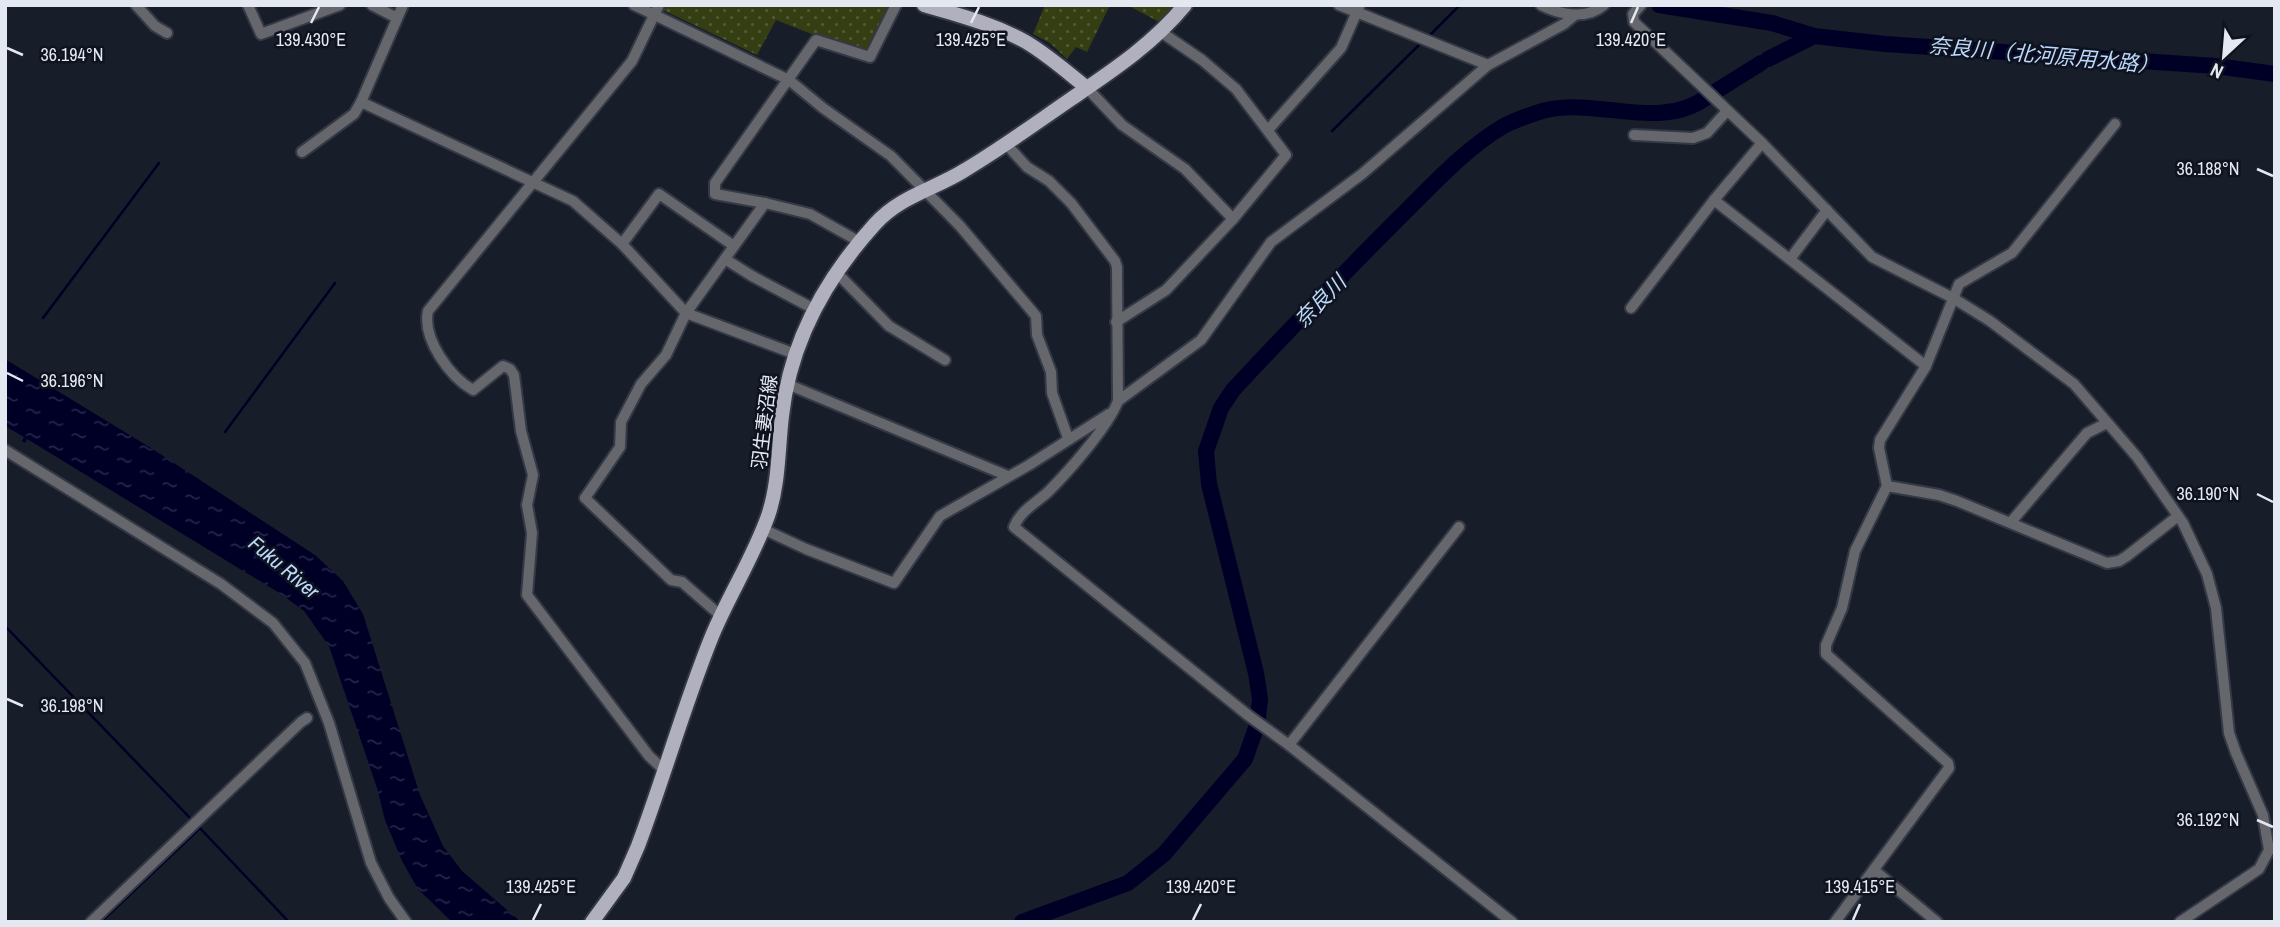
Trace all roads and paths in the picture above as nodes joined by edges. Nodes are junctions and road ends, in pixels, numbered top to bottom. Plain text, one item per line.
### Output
1 (136, 5) edge
2 (248, 5) edge
3 (340, 5) edge
4 (372, 5) edge
5 (402, 5) edge
6 (634, 5) edge
7 (896, 5) edge
8 (924, 5) edge
9 (1185, 5) edge
10 (1339, 5) edge
11 (1541, 5) edge
12 (1604, 5) edge
13 (1641, 5) edge
14 (1358, 9) edge
15 (657, 10) edge
16 (1575, 15) junction
17 (397, 18) junction
18 (1161, 32) junction
19 (166, 33) dead end
20 (1488, 65) junction
21 (789, 80) junction
22 (1087, 88) junction
23 (361, 102) junction
24 (1725, 108) junction
25 (2115, 124) dead end
26 (1268, 130) junction
27 (1634, 135) dead end
28 (1762, 143) junction
29 (1006, 144) junction
30 (302, 152) dead end
31 (534, 181) junction
32 (926, 190) junction
33 (1714, 200) junction
34 (765, 203) junction
35 (1827, 210) junction
36 (1233, 219) junction
37 (860, 242) junction
38 (622, 244) junction
39 (734, 246) junction
40 (725, 259) junction
41 (1790, 260) junction
42 (837, 273) junction
43 (1953, 298) junction
44 (1631, 308) dead end
45 (814, 309) junction
46 (687, 313) junction
47 (1116, 321) junction
48 (795, 354) junction
49 (945, 360) dead end
50 (1926, 366) junction
51 (787, 384) junction
52 (1116, 405) junction
53 (2107, 423) junction
54 (1068, 438) junction
55 (5, 450) edge
56 (1008, 476) junction
57 (1887, 486) junction
58 (2178, 516) junction
59 (2011, 522) junction
60 (1459, 527) dead end
61 (763, 529) junction
62 (721, 616) junction
63 (307, 718) dead end
64 (1289, 745) junction
65 (665, 771) junction
66 (1874, 870) junction
67 (1498, 917) edge
68 (91, 922) edge
69 (407, 922) edge
70 (592, 922) edge
71 (1512, 922) edge
72 (1835, 922) edge
73 (1937, 922) edge
74 (2180, 922) edge

1 - 19 street
2 - 3 street
4 - 17 street
5 - 17 street
6 - 15 street
7 - 21 street
8 - 22 main road
9 - 18 main road, 羽生妻沼線
10 - 14 street
11 - 16 street
12 - 16 street
13 - 24 street
14 - 20 street
14 - 26 street
15 - 21 street
15 - 31 street
16 - 20 street
17 - 23 street
18 - 22 main road, 羽生妻沼線
18 - 26 street
20 - 52 street
21 - 32 street
21 - 34 street
22 - 29 main road, 羽生妻沼線
22 - 36 street
23 - 30 street
23 - 31 street
24 - 27 street
24 - 28 street
25 - 43 street
26 - 36 street
28 - 33 street
28 - 35 street
29 - 32 main road, 羽生妻沼線
29 - 47 street
31 - 38 street
31 - 65 street
32 - 37 main road, 羽生妻沼線
32 - 54 street
33 - 41 street
33 - 44 street
34 - 37 street
34 - 39 street
35 - 41 street
35 - 43 street
36 - 47 street
37 - 42 main road, 羽生妻沼線
38 - 39 street
38 - 46 street
39 - 40 street
40 - 45 street
40 - 46 street
41 - 50 street
42 - 45 main road, 羽生妻沼線
42 - 49 street
43 - 50 street
43 - 53 street
45 - 48 main road, 羽生妻沼線
46 - 48 street
46 - 62 street
47 - 52 street
48 - 51 main road, 羽生妻沼線
50 - 57 street
51 - 56 street
51 - 61 main road, 羽生妻沼線
52 - 54 street
52 - 64 street
53 - 58 street
53 - 59 street
54 - 56 street
55 - 69 street
56 - 61 street
57 - 59 street
57 - 66 street
58 - 59 street
58 - 74 street
60 - 64 street
61 - 62 main road, 羽生妻沼線
62 - 65 main road, 羽生妻沼線
63 - 68 street
64 - 67 street
65 - 70 main road, 羽生妻沼線
66 - 72 street
66 - 73 street
67 - 71 street

